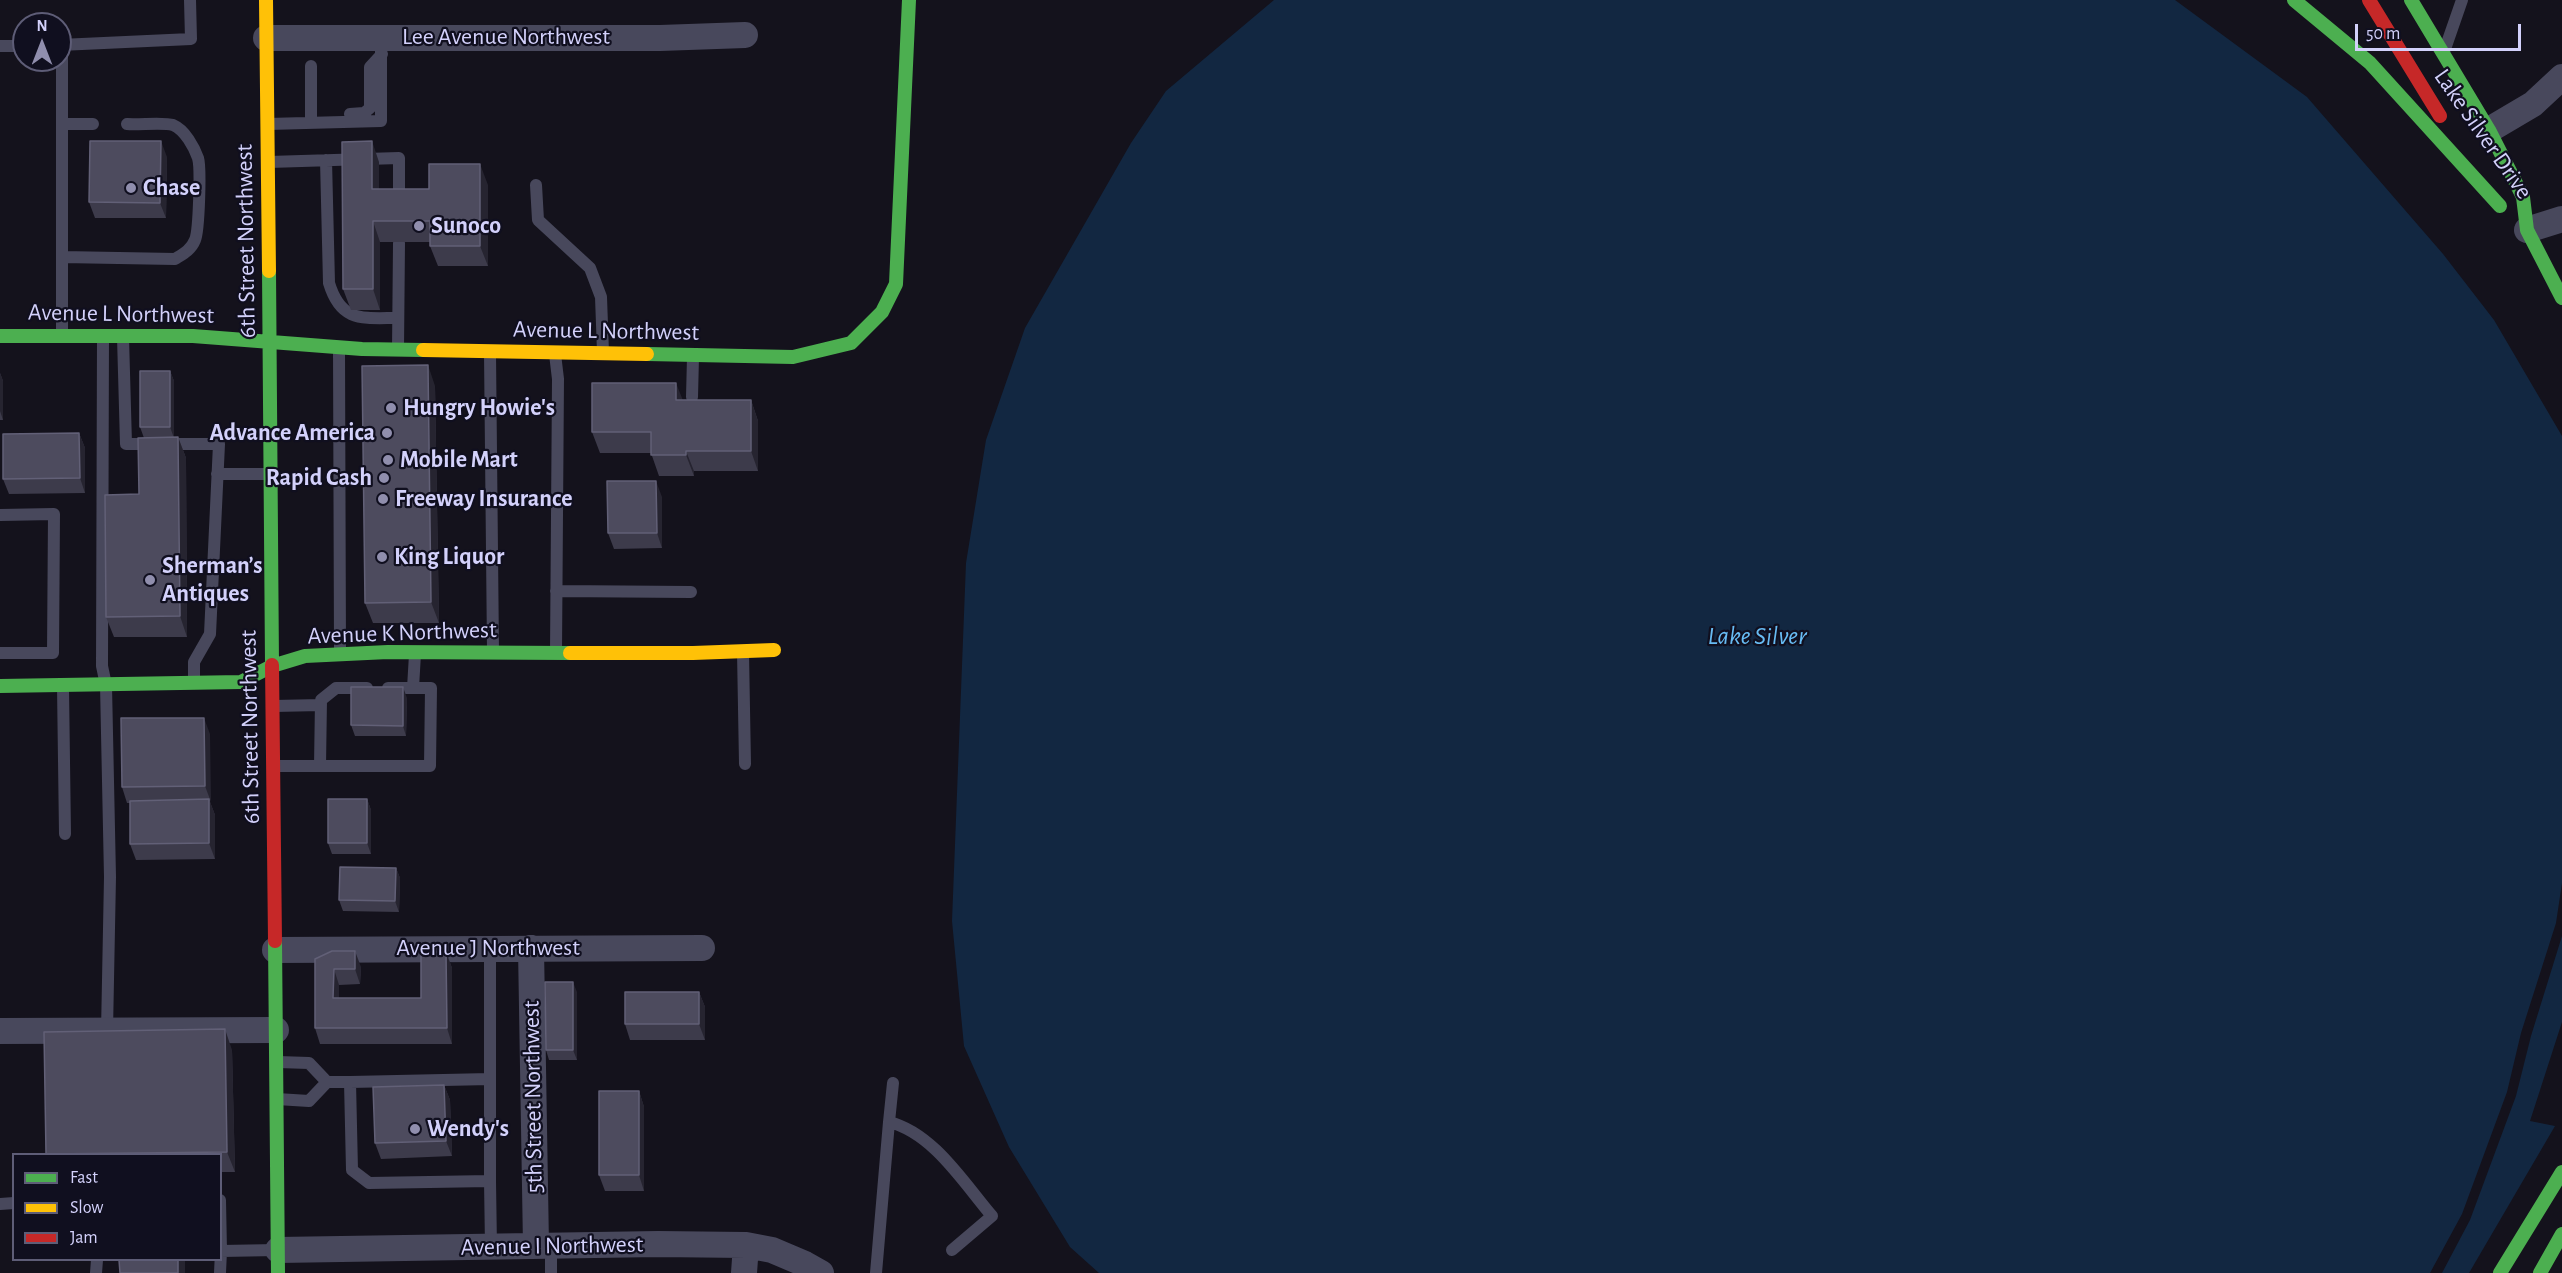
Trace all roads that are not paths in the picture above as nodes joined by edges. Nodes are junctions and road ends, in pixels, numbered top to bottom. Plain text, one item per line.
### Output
1 (190, 0) edge
2 (266, 0) edge
3 (909, 0) edge
4 (2294, 0) edge
5 (2369, 0) edge
6 (2411, 0) edge
7 (2462, 0) edge
8 (745, 35) dead end
9 (266, 38) junction
10 (72, 44) edge
11 (382, 46) junction
12 (2443, 56) junction
13 (311, 66) dead end
14 (61, 72) edge
15 (2562, 78) edge
16 (314, 122) junction
17 (62, 124) junction
18 (93, 124) dead end
19 (127, 124) dead end
20 (267, 124) junction
21 (2489, 130) junction
22 (326, 160) junction
23 (268, 162) junction
24 (536, 185) dead end
25 (2500, 206) junction
26 (399, 210) edge
27 (2562, 219) edge
28 (2527, 230) junction
29 (399, 243) edge
30 (62, 257) junction
31 (2562, 298) edge
32 (398, 318) junction
33 (0, 336) edge
34 (62, 336) junction
35 (103, 336) junction
36 (123, 336) junction
37 (270, 341) junction
38 (339, 347) junction
39 (399, 350) junction
40 (490, 352) junction
41 (555, 353) junction
42 (603, 354) junction
43 (693, 356) junction
44 (692, 397) edge
45 (217, 474) junction
46 (271, 474) junction
47 (0, 515) edge
48 (556, 591) junction
49 (691, 592) dead end
50 (774, 650) dead end
51 (743, 651) junction
52 (415, 652) junction
53 (556, 652) junction
54 (0, 653) edge
55 (493, 653) junction
56 (340, 654) junction
57 (272, 666) junction
58 (194, 683) junction
59 (106, 685) junction
60 (0, 686) edge
61 (63, 686) junction
62 (413, 688) junction
63 (321, 705) junction
64 (273, 706) junction
65 (745, 764) dead end
66 (273, 766) junction
67 (320, 766) junction
68 (65, 834) dead end
69 (490, 948) junction
70 (531, 948) junction
71 (702, 948) dead end
72 (275, 950) junction
73 (276, 1030) junction
74 (0, 1031) edge
75 (107, 1031) junction
76 (276, 1062) junction
77 (490, 1078) junction
78 (327, 1082) junction
79 (350, 1082) junction
80 (893, 1083) dead end
81 (276, 1099) junction
82 (889, 1122) junction
83 (2562, 1172) edge
84 (490, 1181) junction
85 (2562, 1234) edge
86 (746, 1245) junction
87 (544, 1246) junction
88 (491, 1247) junction
89 (952, 1250) dead end
90 (222, 1251) edge
91 (278, 1262) edge
92 (551, 1273) edge
93 (744, 1273) edge
94 (821, 1273) edge
95 (876, 1273) edge
96 (2500, 1273) edge
97 (2540, 1273) edge

1 - 10 lane
2 - 9 main road, 6th Street Northwest
3 - 43 main road, Avenue L Northwest
4 - 25 main road
5 - 25 main road, Lake Silver Drive
6 - 12 main road, Lake Silver Drive
7 - 12 lane
8 - 11 street, Lee Avenue Northwest
9 - 11 street, Lee Avenue Northwest
9 - 20 main road, 6th Street Northwest
11 - 16 lane
11 - 16 lane
12 - 21 main road, Lake Silver Drive
13 - 16 lane
14 - 17 lane
15 - 21 street
16 - 20 lane
17 - 18 lane
17 - 30 lane
19 - 30 lane
20 - 23 main road, 6th Street Northwest
21 - 28 main road, Lake Silver Drive
22 - 23 lane
22 - 26 lane
22 - 32 lane
23 - 37 main road, 6th Street Northwest
24 - 42 lane
25 - 28 main road, Lake Silver Drive
27 - 28 street
28 - 31 main road, Lake Silver Drive
29 - 32 lane
30 - 34 lane
32 - 39 lane
33 - 34 main road, Avenue L Northwest
34 - 35 main road, Avenue L Northwest
35 - 36 main road, Avenue L Northwest
35 - 59 lane
36 - 37 main road, Avenue L Northwest
36 - 45 lane
37 - 38 main road, Avenue L Northwest
37 - 46 main road, 6th Street Northwest
38 - 39 main road, Avenue L Northwest
38 - 56 lane
39 - 40 main road, Avenue L Northwest
40 - 41 main road, Avenue L Northwest
40 - 55 lane
41 - 42 main road, Avenue L Northwest
41 - 48 lane
42 - 43 main road, Avenue L Northwest
43 - 44 lane
45 - 46 lane
45 - 58 lane
46 - 57 main road, 6th Street Northwest
47 - 54 lane
48 - 49 lane
48 - 53 lane
50 - 51 main road, Avenue K Northwest
51 - 53 main road, Avenue K Northwest
51 - 65 lane
52 - 55 main road, Avenue K Northwest
52 - 56 main road, Avenue K Northwest
52 - 62 lane
53 - 55 main road, Avenue K Northwest
56 - 57 main road, Avenue K Northwest
57 - 58 main road, Avenue K Northwest
57 - 64 main road, 6th Street Northwest
58 - 59 main road, Avenue K Northwest
59 - 61 main road, Avenue K Northwest
59 - 75 lane
60 - 61 main road, Avenue K Northwest
61 - 68 lane
62 - 63 lane
62 - 67 lane
63 - 64 lane
63 - 67 lane
64 - 66 main road, 6th Street Northwest
66 - 67 lane
66 - 72 main road, 6th Street Northwest
69 - 70 street, Avenue J Northwest
69 - 72 street, Avenue J Northwest
69 - 77 lane
70 - 71 street, Avenue J Northwest
70 - 87 street, 5th Street Northwest
72 - 73 main road, 6th Street Northwest
73 - 75 street
73 - 76 main road, 6th Street Northwest
74 - 75 street
76 - 78 lane
76 - 81 main road, 6th Street Northwest
77 - 79 lane
77 - 84 lane
78 - 79 lane
78 - 81 lane
79 - 84 lane
80 - 82 lane
81 - 91 main road, 6th Street Northwest
82 - 89 lane
82 - 95 lane
83 - 96 main road
84 - 88 lane
85 - 97 main road
86 - 87 street, Avenue I Northwest
86 - 93 street
86 - 94 street, Avenue I Northwest
87 - 88 street, Avenue I Northwest
87 - 92 lane
88 - 91 street, Avenue I Northwest
90 - 91 lane

